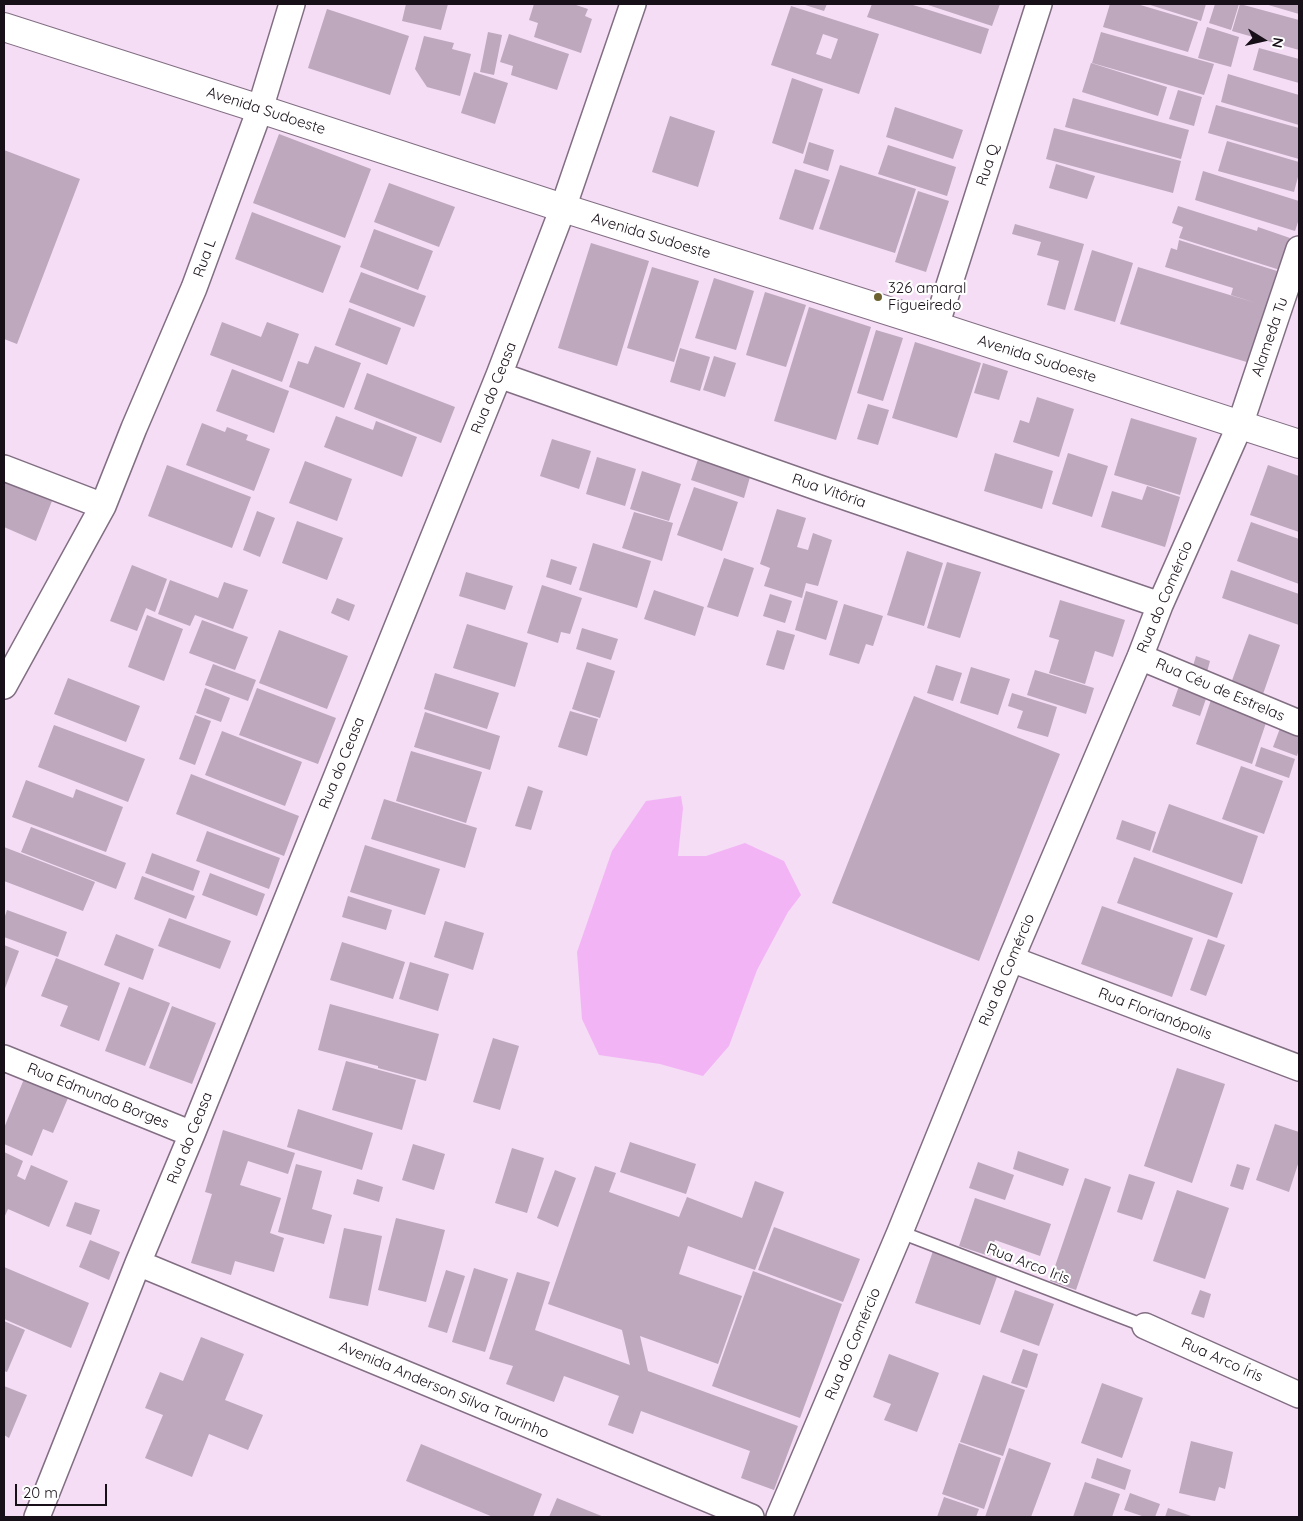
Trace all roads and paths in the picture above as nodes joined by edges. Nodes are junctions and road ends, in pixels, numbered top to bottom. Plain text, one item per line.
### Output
1 (292, 4) edge
2 (633, 4) edge
3 (1039, 4) edge
4 (4, 27) edge
5 (260, 109) junction
6 (563, 208) junction
7 (1299, 249) edge
8 (936, 326) junction
9 (499, 375) junction
10 (1240, 425) junction
11 (1299, 444) edge
12 (4, 468) edge
13 (103, 506) junction
14 (1160, 605) junction
15 (1140, 657) junction
16 (4, 684) edge
17 (1299, 723) edge
18 (1011, 959) junction
19 (4, 1058) edge
20 (1299, 1068) edge
21 (192, 1134) junction
22 (900, 1232) junction
23 (138, 1263) junction
24 (1145, 1326) joint
25 (1299, 1395) edge
26 (37, 1517) edge
27 (751, 1517) edge
28 (780, 1517) edge

1 - 5 street, Rua L
2 - 6 street, Rua do Ceasa
3 - 8 street, Rua Q
4 - 5 street, Avenida Sudoeste
5 - 6 street, Avenida Sudoeste
5 - 13 street, Rua L
6 - 8 street, Avenida Sudoeste
6 - 9 street, Rua do Ceasa
7 - 10 street, Alameda Tu
8 - 10 street, Avenida Sudoeste
9 - 14 street, Rua Vitôria
9 - 21 street, Rua do Ceasa
10 - 11 street, Avenida Sudoeste
10 - 14 street, Rua do Comércio
12 - 13 street
13 - 16 street, Rua L
14 - 15 street, Rua do Comércio
15 - 17 street, Rua Céu de Estrelas
15 - 18 street, Rua do Comércio
18 - 20 street, Rua Florianópolis
18 - 22 street, Rua do Comércio
19 - 21 street, Rua Edmundo Borges
21 - 23 street, Rua do Ceasa
22 - 24 lane, Rua Arco Iris
22 - 28 street, Rua do Comércio
23 - 26 street, Rua do Ceasa
23 - 27 street, Avenida Anderson Silva Taurinho
24 - 25 street, Rua Arco Íris

